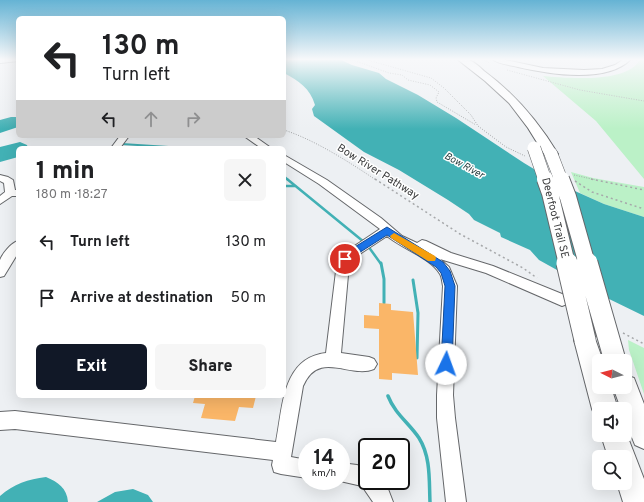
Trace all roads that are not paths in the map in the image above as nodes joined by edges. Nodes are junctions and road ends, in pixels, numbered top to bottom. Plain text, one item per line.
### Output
1 (480, 82) edge
2 (493, 82) edge
3 (123, 138) edge
4 (251, 138) edge
5 (116, 146) edge
6 (264, 146) edge
7 (538, 154) junction
8 (286, 159) edge
9 (0, 178) edge
10 (14, 193) edge
11 (0, 201) edge
12 (387, 230) junction
13 (10, 250) edge
14 (0, 272) edge
15 (562, 300) dead end
16 (614, 354) edge
17 (333, 360) junction
18 (369, 364) dead end
19 (628, 394) edge
20 (603, 402) edge
21 (0, 421) edge
22 (644, 436) edge
23 (282, 452) junction
24 (298, 468) edge
25 (632, 485) edge
26 (377, 490) edge
27 (383, 502) edge
28 (456, 502) edge
29 (638, 502) edge

1 - 7 highway, Deerfoot Trail SE
2 - 7 highway, Deerfoot Trail SE
3 - 5 street
4 - 6 street
7 - 16 highway, Deerfoot Trail SE, bridge
7 - 20 highway, Deerfoot Trail SE, bridge
8 - 12 street
9 - 10 street
10 - 11 street
12 - 15 street
12 - 17 street
12 - 28 street
13 - 14 street
17 - 18 street
17 - 23 street
19 - 22 highway
21 - 23 street
23 - 24 street
25 - 29 highway
26 - 27 street

